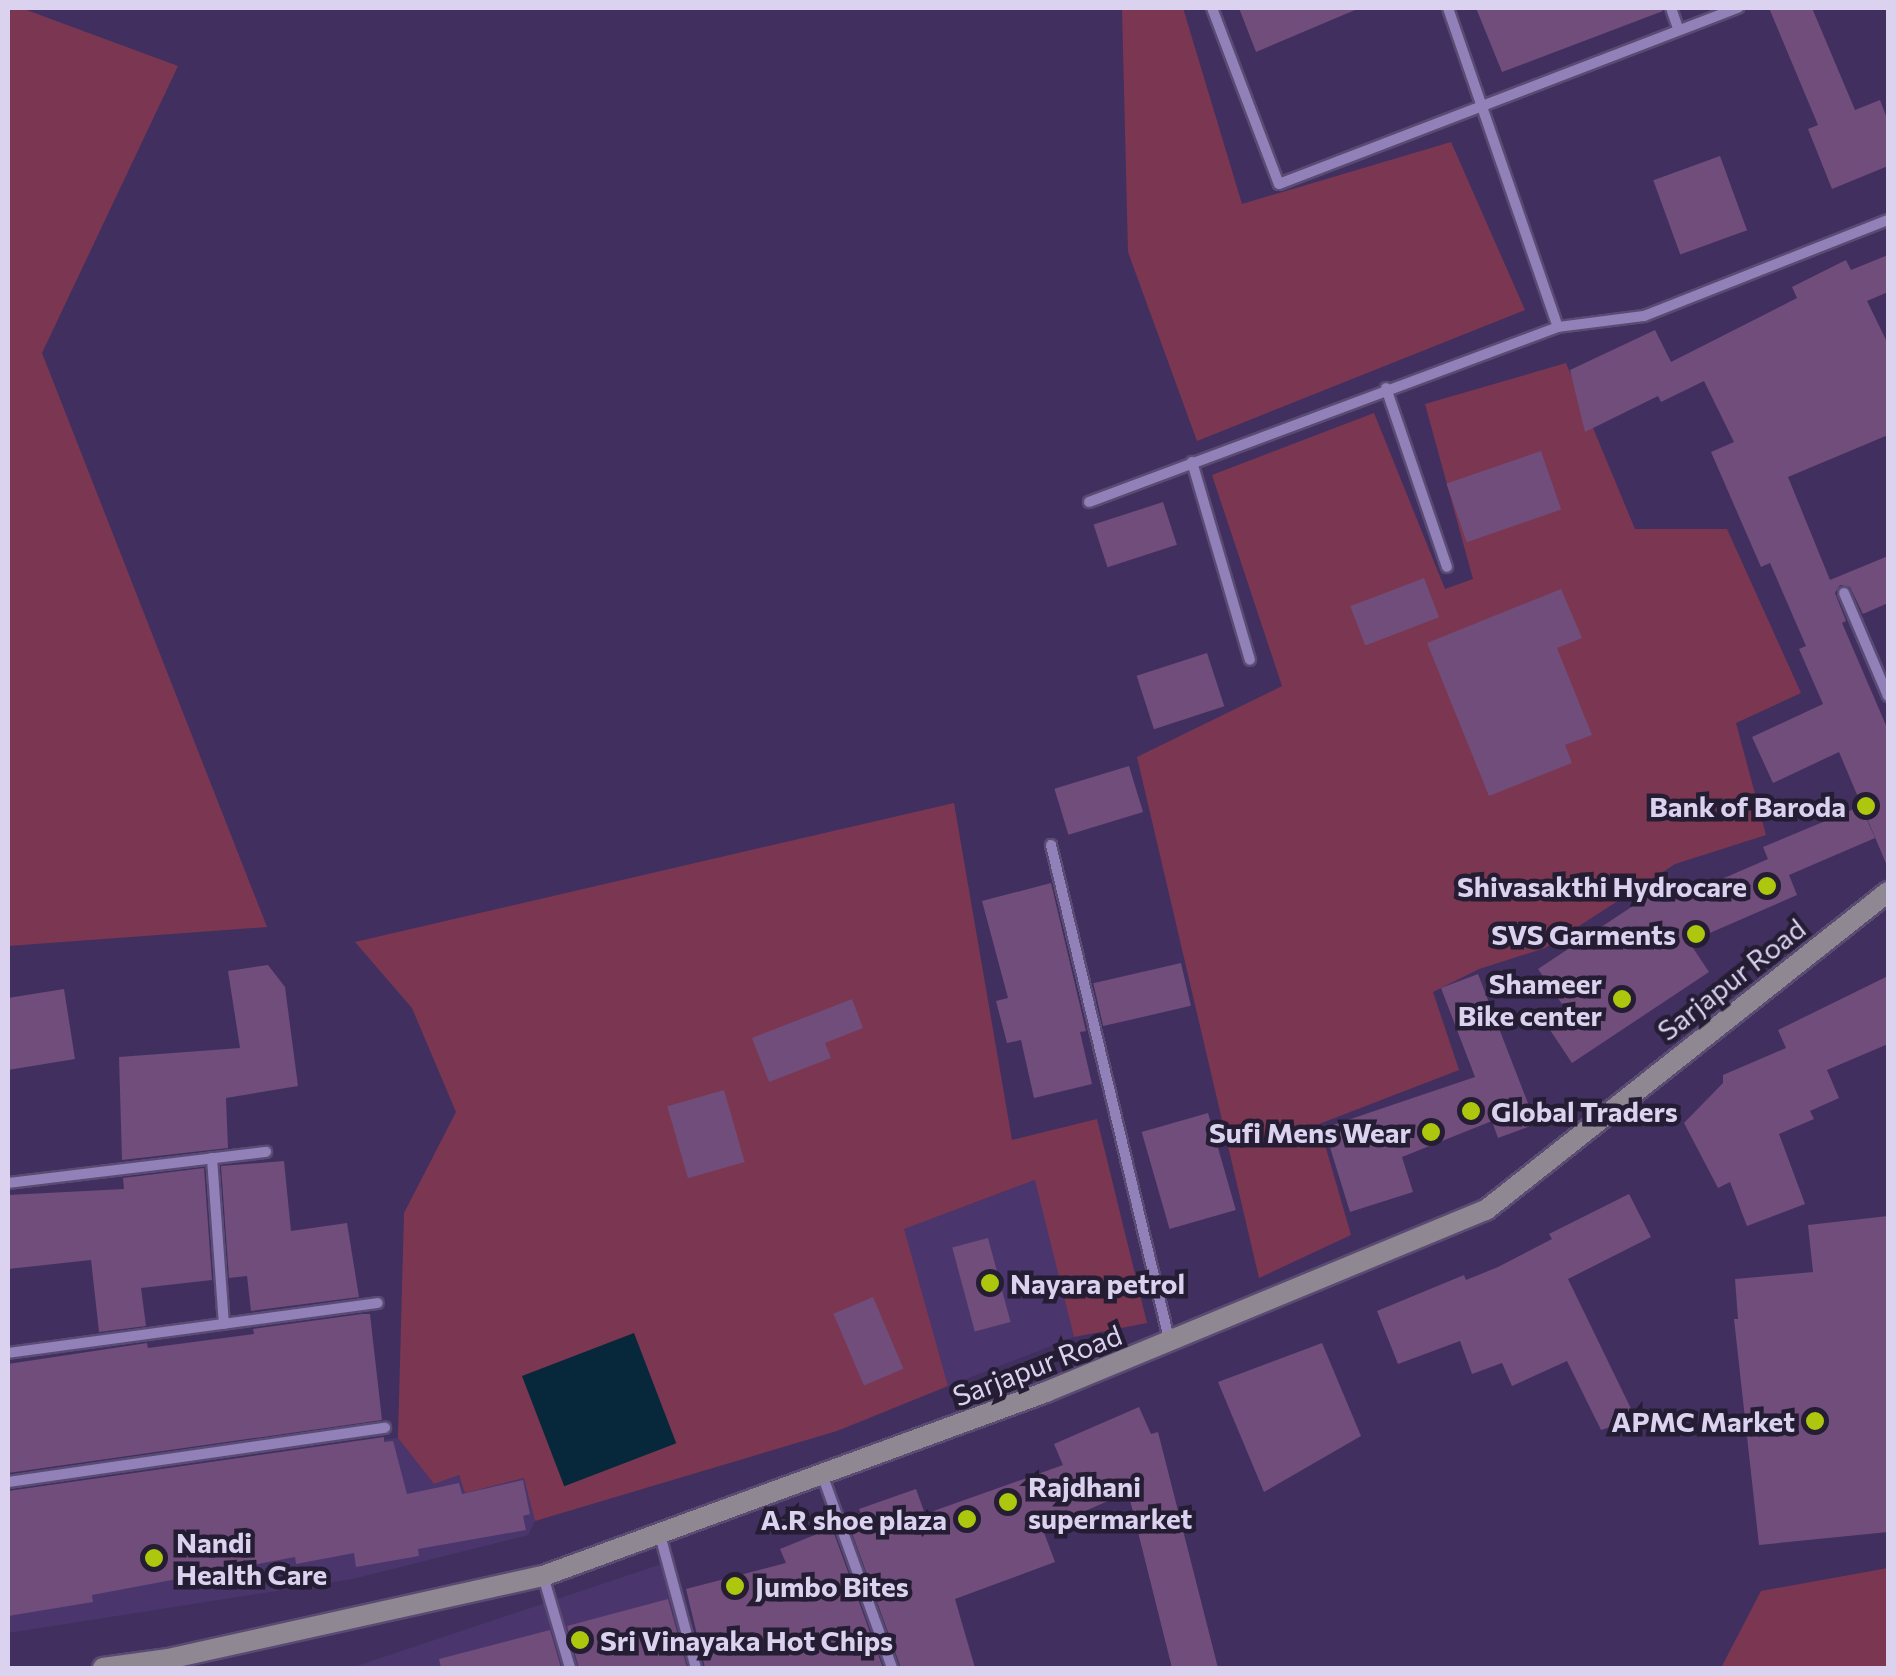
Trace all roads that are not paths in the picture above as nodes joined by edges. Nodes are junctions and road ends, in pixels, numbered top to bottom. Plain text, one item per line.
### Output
1 (1212, 8) edge
2 (1448, 8) edge
3 (1671, 8) edge
4 (1738, 8) edge
5 (1678, 28) junction
6 (1482, 104) junction
7 (1888, 220) edge
8 (1558, 327) junction
9 (1386, 388) junction
10 (1192, 462) junction
11 (1089, 502) dead end
12 (1447, 567) dead end
13 (1844, 592) dead end
14 (1250, 660) dead end
15 (1888, 696) edge
16 (1051, 845) dead end
17 (1888, 892) edge
18 (266, 1152) dead end
19 (212, 1158) junction
20 (8, 1183) edge
21 (378, 1303) dead end
22 (224, 1324) junction
23 (1170, 1343) junction
24 (8, 1353) edge
25 (385, 1428) dead end
26 (823, 1477) junction
27 (8, 1482) edge
28 (660, 1535) junction
29 (543, 1576) junction
30 (165, 1664) edge
31 (103, 1668) edge
32 (570, 1668) edge
33 (696, 1668) edge
34 (892, 1668) edge

1 - 6 street
2 - 6 street
3 - 5 street
4 - 5 street
5 - 6 street
6 - 8 street
7 - 8 street
8 - 9 street
9 - 10 street
9 - 12 street
10 - 11 street
10 - 14 street
13 - 15 street
16 - 23 street
17 - 23 main road, Sarjapur Road
18 - 19 street
19 - 20 street
19 - 22 street
21 - 22 street
22 - 24 street
23 - 26 main road, Sarjapur Road
25 - 27 street
26 - 28 main road, Sarjapur Road
26 - 34 street
28 - 29 main road, Sarjapur Road
28 - 33 street
29 - 30 main road, Sarjapur Road
29 - 32 street
30 - 31 main road, Sarjapur Road

